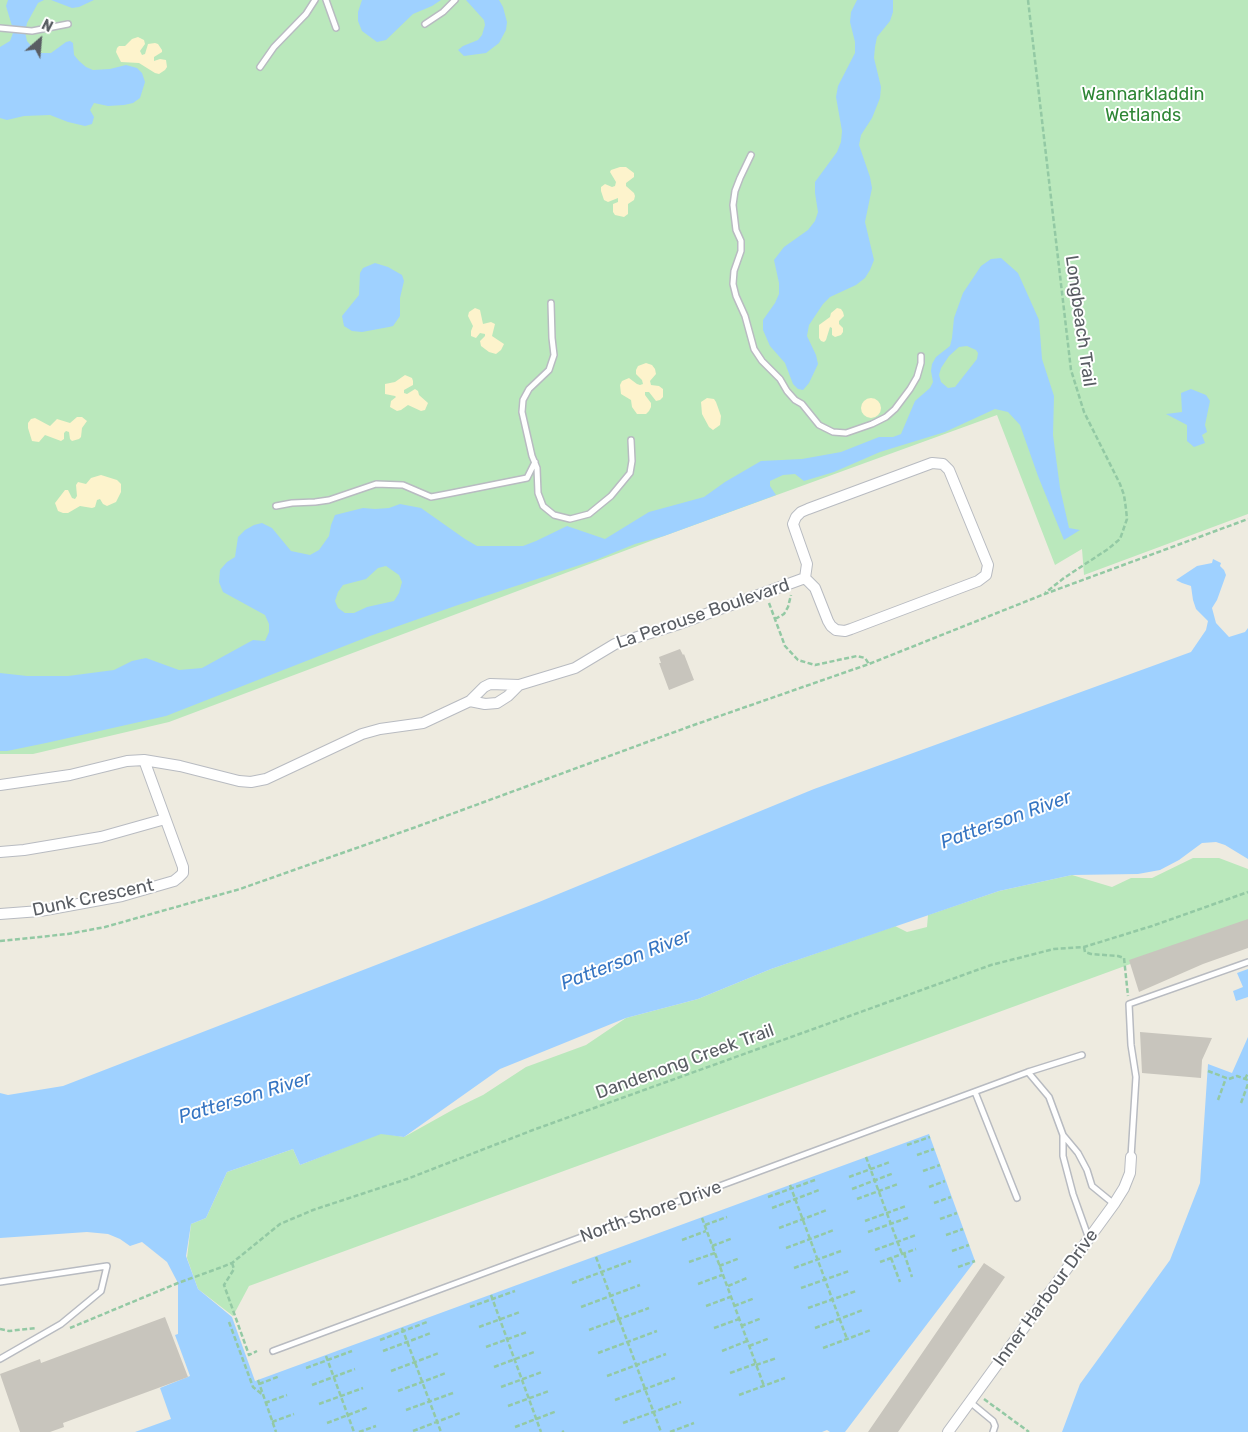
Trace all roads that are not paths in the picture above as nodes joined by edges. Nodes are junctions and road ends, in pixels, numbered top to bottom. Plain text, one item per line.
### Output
1 (315, 0) edge
2 (326, 0) edge
3 (455, 0) edge
4 (68, 24) dead end
5 (425, 24) dead end
6 (0, 28) edge
7 (336, 28) dead end
8 (260, 67) dead end
9 (751, 155) dead end
10 (551, 303) dead end
11 (921, 356) dead end
12 (631, 440) dead end
13 (535, 462) junction
14 (276, 506) dead end
15 (805, 578) junction
16 (519, 684) junction
17 (470, 701) junction
18 (144, 760) junction
19 (0, 785) edge
20 (165, 819) junction
21 (0, 852) edge
22 (0, 914) edge
23 (1248, 962) edge
24 (1082, 1055) dead end
25 (1028, 1072) junction
26 (974, 1092) junction
27 (1063, 1135) junction
28 (1131, 1157) joint
29 (1017, 1198) dead end
30 (1114, 1204) junction
31 (1089, 1240) junction
32 (0, 1282) edge
33 (273, 1351) dead end
34 (0, 1359) edge
35 (973, 1398) junction
36 (948, 1432) edge
37 (992, 1432) edge

1 - 8 lane
2 - 7 lane
3 - 5 lane
4 - 6 lane
9 - 11 lane
10 - 13 lane
12 - 13 lane
13 - 14 lane
15 - 15 street
15 - 16 street, La Perouse Boulevard
16 - 17 street, La Perouse Boulevard
16 - 17 street, La Perouse Boulevard
17 - 18 street, La Perouse Boulevard
18 - 19 street, La Perouse Boulevard
18 - 20 street, Dunk Crescent
20 - 21 street
20 - 22 street, Dunk Crescent
23 - 28 lane
24 - 25 lane, North Shore Drive
25 - 26 lane, North Shore Drive
25 - 27 lane
26 - 29 lane
26 - 33 lane, North Shore Drive
27 - 30 lane
27 - 31 lane
28 - 30 street, Inner Harbour Drive
30 - 31 street, Inner Harbour Drive
31 - 35 street, Inner Harbour Drive
32 - 34 lane
35 - 36 street, Inner Harbour Drive
35 - 37 lane

